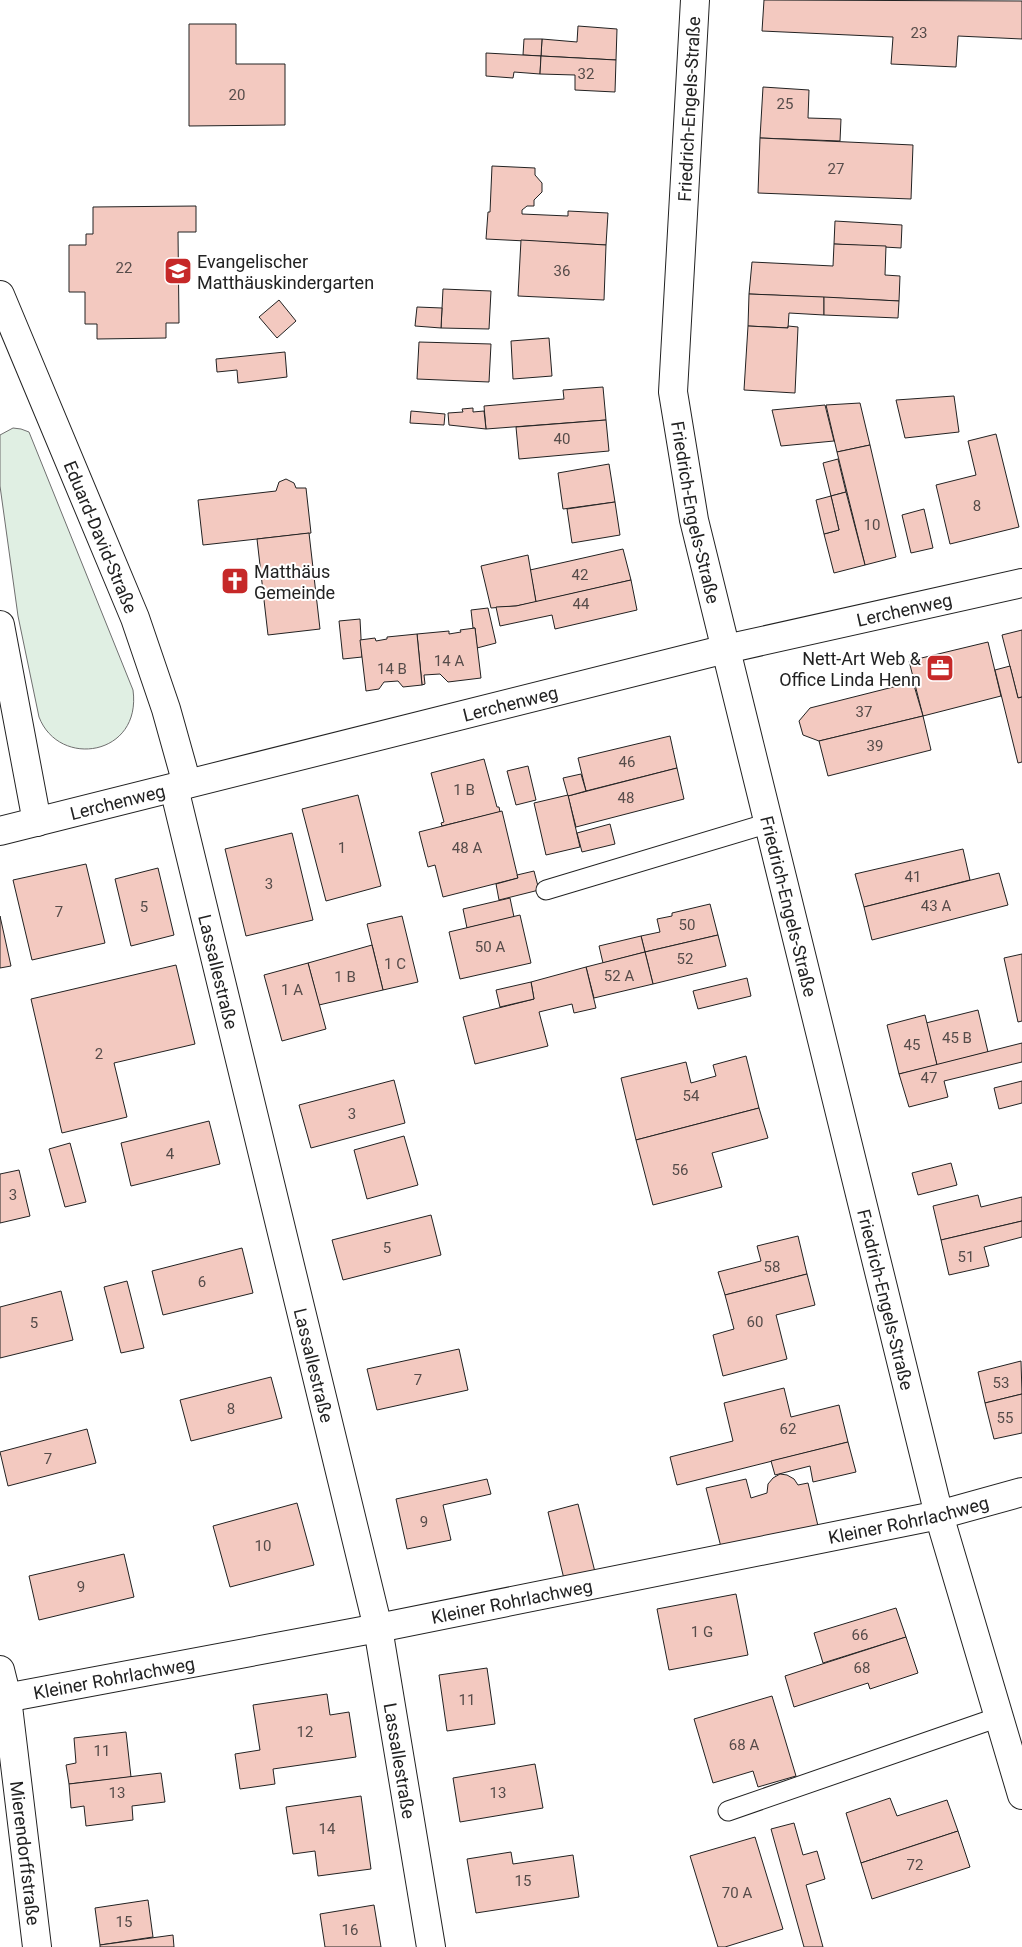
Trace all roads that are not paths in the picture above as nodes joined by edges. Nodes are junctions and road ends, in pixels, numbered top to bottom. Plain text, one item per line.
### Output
1 (695, 0) edge
2 (0, 295) edge
3 (1022, 583) edge
4 (0, 625) edge
5 (726, 650) junction
6 (181, 786) junction
7 (37, 822) junction
8 (769, 822) junction
9 (0, 831) edge
10 (546, 890) dead end
11 (1022, 1492) edge
12 (938, 1515) junction
13 (378, 1628) junction
14 (0, 1670) edge
15 (3, 1698) edge
16 (999, 1717) junction
17 (1022, 1795) edge
18 (728, 1811) dead end
19 (37, 1947) edge
20 (430, 1947) edge

1 - 5 street, Friedrich-Engels-Straße
2 - 6 street, Eduard-David-Straße
3 - 5 street, Lerchenweg
4 - 7 street
5 - 6 street, Lerchenweg
5 - 8 street, Friedrich-Engels-Straße
6 - 7 street, Lerchenweg
6 - 13 street, Lassallestraße
7 - 9 street, Lerchenweg
8 - 10 lane
8 - 12 street, Friedrich-Engels-Straße
11 - 12 street, Kleiner Rohrlachweg
12 - 13 street, Kleiner Rohrlachweg
12 - 16 street, Friedrich-Engels-Straße
13 - 15 street, Kleiner Rohrlachweg
13 - 20 street, Lassallestraße
14 - 15 street, Mierendorffstraße
15 - 19 street, Mierendorffstraße
16 - 17 street, Friedrich-Engels-Straße
16 - 18 lane

